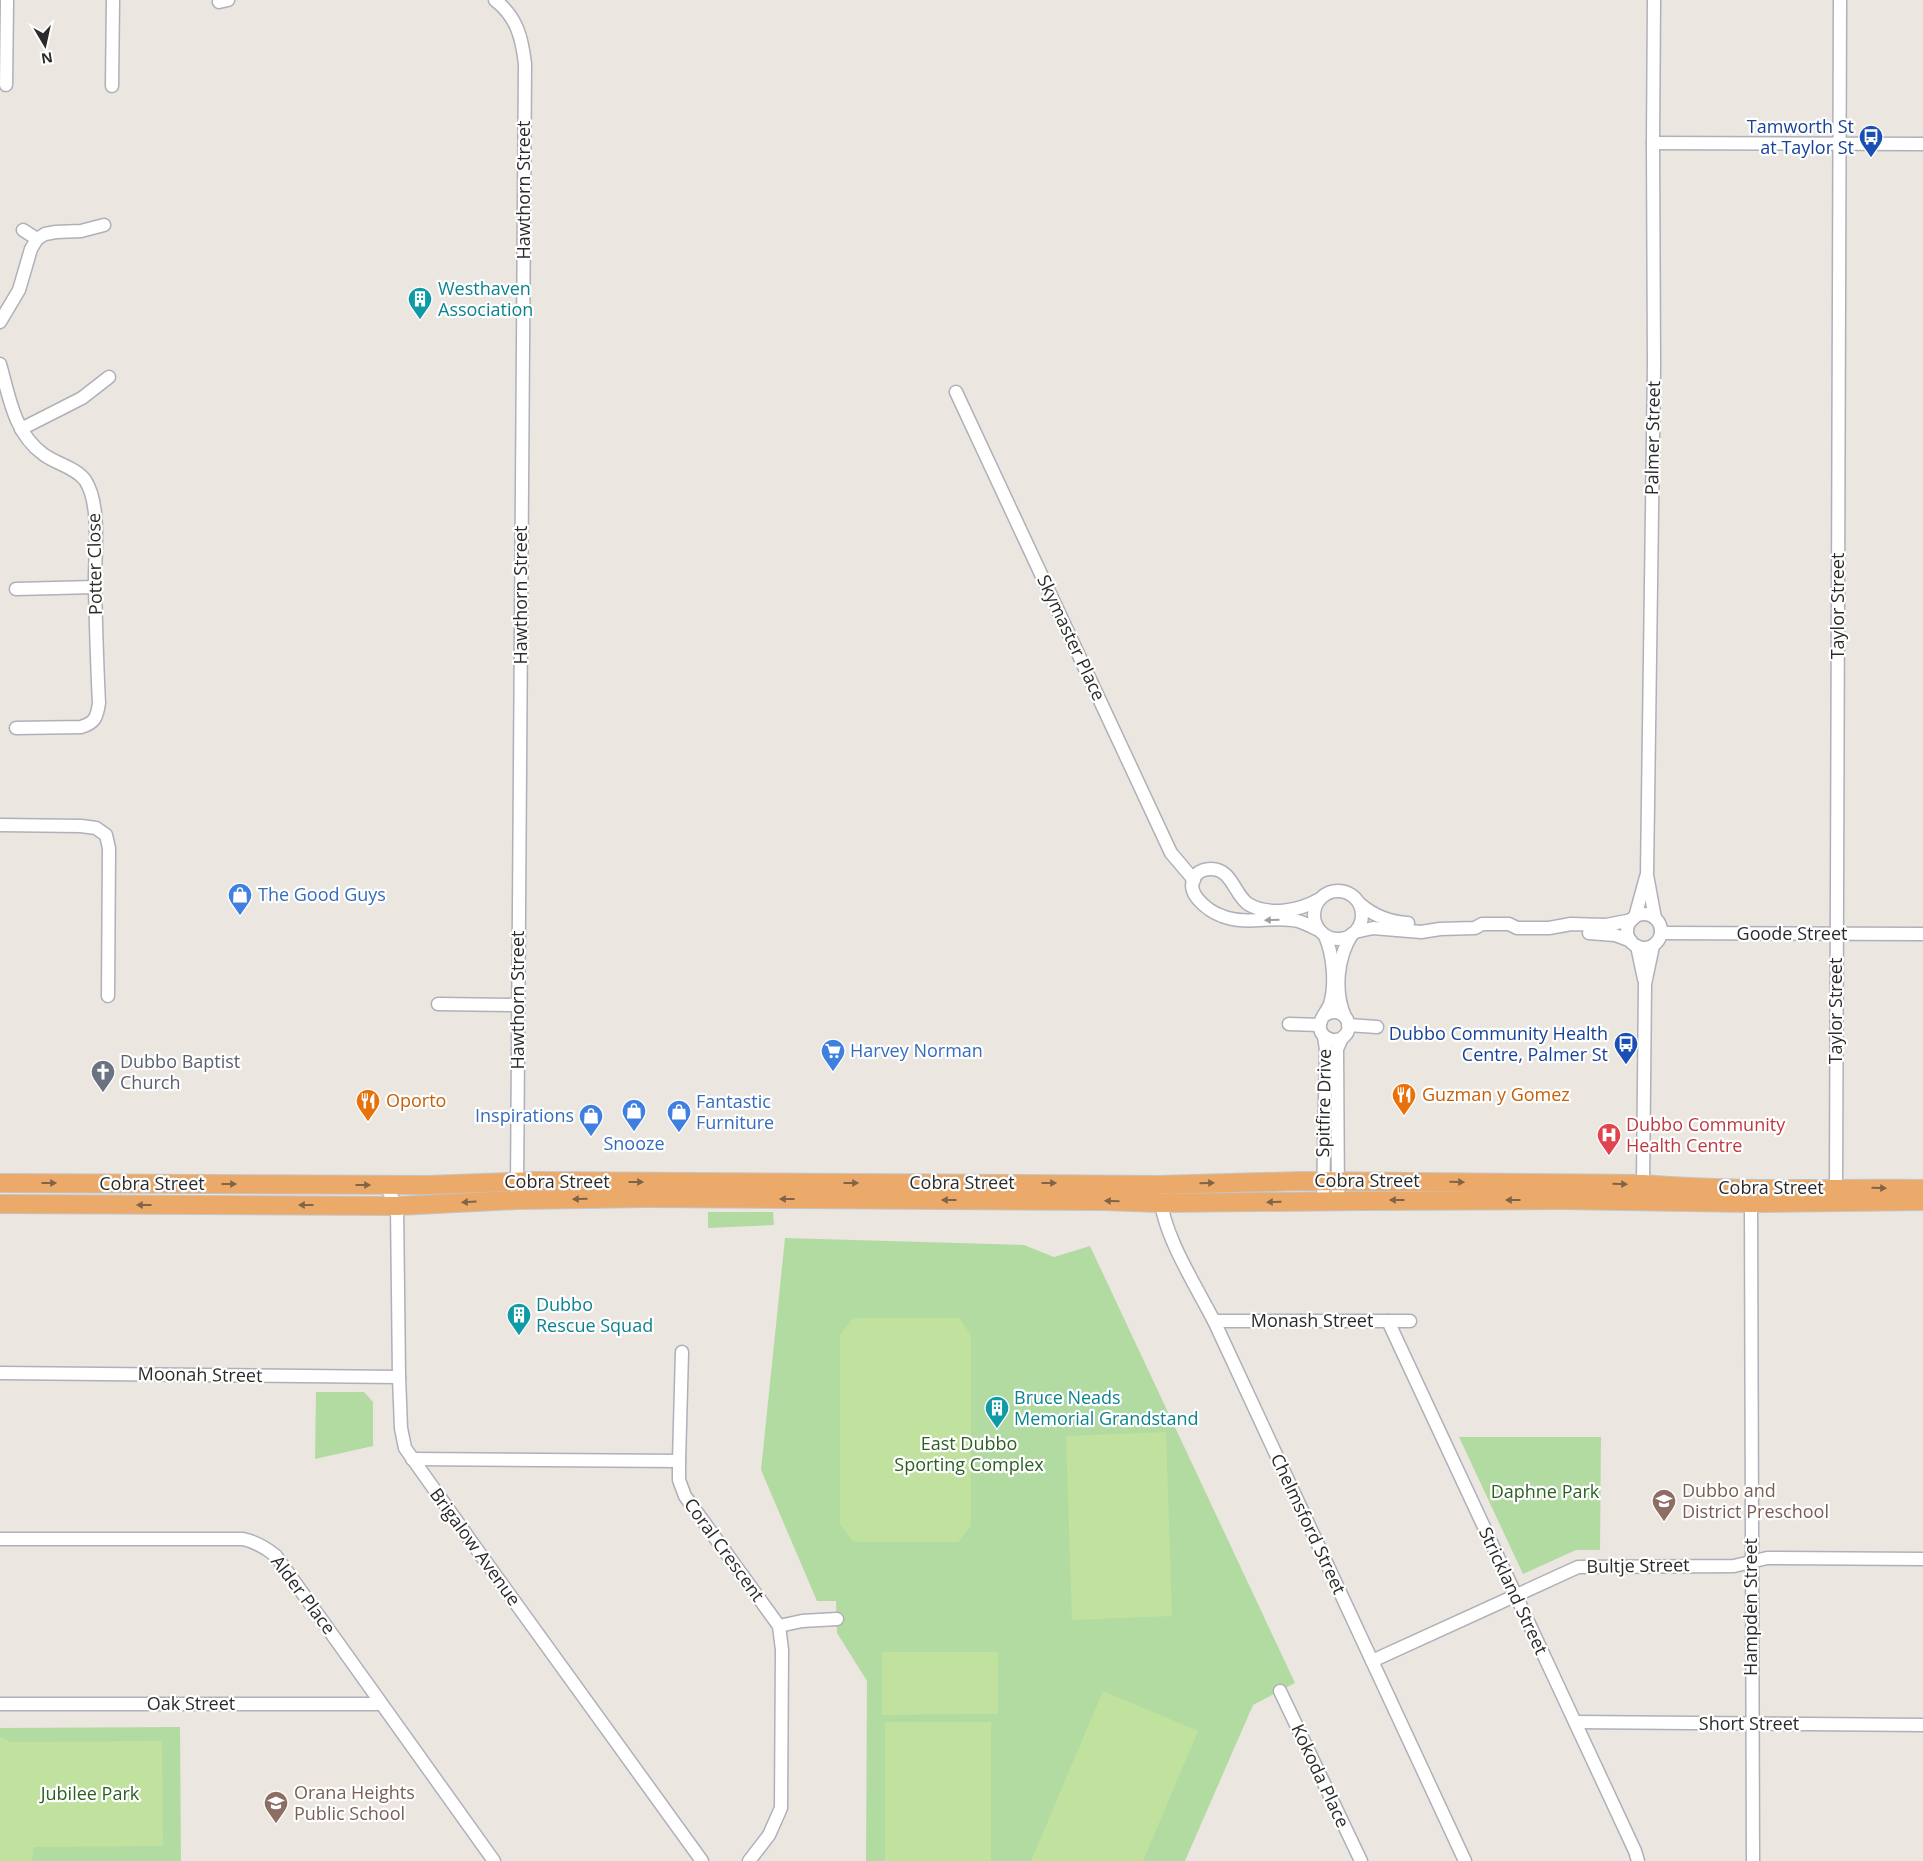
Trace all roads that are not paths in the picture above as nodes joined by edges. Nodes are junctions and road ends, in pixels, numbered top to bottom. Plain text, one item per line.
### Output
1 (7, 0) edge
2 (113, 0) edge
3 (495, 0) edge
4 (1654, 0) edge
5 (1840, 0) edge
6 (6, 85) dead end
7 (112, 86) dead end
8 (1653, 143) junction
9 (1840, 144) junction
10 (1923, 144) edge
11 (104, 225) dead end
12 (23, 230) dead end
13 (37, 239) junction
14 (0, 322) edge
15 (0, 364) edge
16 (108, 377) dead end
17 (956, 392) dead end
18 (20, 429) junction
19 (95, 587) junction
20 (16, 589) dead end
21 (16, 728) dead end
22 (0, 825) edge
23 (1647, 875) junction
24 (1194, 880) junction
25 (1318, 900) junction
26 (1360, 904) junction
27 (1655, 918) junction
28 (1633, 919) junction
29 (1549, 928) junction
30 (1440, 929) junction
31 (1322, 933) junction
32 (1354, 933) junction
33 (1661, 933) junction
34 (1837, 934) junction
35 (1923, 934) edge
36 (1634, 944) junction
37 (1652, 946) junction
38 (1645, 984) junction
39 (108, 996) dead end
40 (438, 1004) dead end
41 (518, 1005) junction
42 (1347, 1021) junction
43 (1289, 1024) dead end
44 (1323, 1025) junction
45 (1377, 1027) dead end
46 (1342, 1038) junction
47 (517, 1181) junction
48 (1330, 1181) junction
49 (0, 1183) edge
50 (1643, 1184) junction
51 (385, 1185) junction
52 (1159, 1185) junction
53 (1671, 1186) junction
54 (1773, 1188) junction
55 (1836, 1188) junction
56 (1923, 1189) edge
57 (517, 1200) junction
58 (1330, 1201) junction
59 (1683, 1201) junction
60 (1855, 1201) junction
61 (1923, 1201) edge
62 (1160, 1203) junction
63 (1751, 1203) junction
64 (0, 1204) edge
65 (397, 1206) junction
66 (1214, 1321) junction
67 (1388, 1321) junction
68 (1410, 1321) dead end
69 (682, 1352) dead end
70 (0, 1373) edge
71 (399, 1377) junction
72 (412, 1459) junction
73 (678, 1461) junction
74 (0, 1539) edge
75 (1923, 1559) edge
76 (1751, 1562) junction
77 (1515, 1595) junction
78 (837, 1619) dead end
79 (779, 1626) junction
80 (1372, 1661) junction
81 (1280, 1691) dead end
82 (0, 1704) edge
83 (381, 1704) junction
84 (1575, 1722) junction
85 (1751, 1724) junction
86 (1923, 1725) edge
87 (494, 1861) edge
88 (702, 1861) edge
89 (749, 1861) edge
90 (1361, 1861) edge
91 (1465, 1861) edge
92 (1638, 1861) edge
93 (1752, 1861) edge

1 - 6 street
2 - 7 street
3 - 41 street, Hawthorn Street
4 - 8 street, Palmer Street
5 - 9 street, Taylor Street
8 - 9 street
8 - 23 street, Palmer Street
9 - 10 street
9 - 34 street, Taylor Street
11 - 13 street
12 - 13 street
13 - 14 street
15 - 18 street, Potter Close
16 - 18 street
17 - 24 street, Skymaster Place
18 - 19 street, Potter Close
19 - 20 street
19 - 21 street, Potter Close
22 - 39 street
23 - 27 street, Palmer Street
23 - 28 street, Palmer Street
24 - 25 street
31 -> 24 street
25 - 26 street
25 - 31 street
26 - 30 street
26 - 32 street
27 - 28 street
27 - 33 street
28 - 29 street
28 - 36 street
29 - 30 street
29 - 36 street
30 - 32 street
31 - 32 street
31 - 44 street, Spitfire Drive
32 - 42 street
33 - 34 street, Goode Street
33 - 37 street
34 - 35 street, Goode Street
34 - 55 street, Taylor Street
36 - 37 street
36 - 38 street
37 - 38 street
38 - 50 street
40 - 41 street
41 - 47 street, Hawthorn Street
42 - 44 street
42 - 45 street
42 - 46 street
43 - 44 street
44 - 46 street
44 - 48 street, Spitfire Drive
46 - 48 street, Spitfire Drive
47 - 51 highway, Cobra Street
47 -> 52 highway, Cobra Street
47 - 57 street, Hawthorn Street
48 -> 50 highway, Cobra Street
52 -> 48 highway, Cobra Street
48 - 58 street, Spitfire Drive
49 -> 51 highway, Cobra Street
50 - 53 highway, Cobra Street
50 - 59 highway
51 - 65 street, Brigalow Avenue
52 - 62 street, Chelmsford Street
53 - 54 highway, Cobra Street
53 - 63 highway
54 - 55 highway, Cobra Street
54 - 63 highway
55 -> 56 highway, Cobra Street
55 - 60 street
62 -> 57 highway, Cobra Street
57 -> 65 highway, Cobra Street
59 -> 58 highway, Cobra Street
58 -> 62 highway, Cobra Street
59 - 63 highway, Cobra Street
60 - 61 highway, Cobra Street
60 - 63 highway, Cobra Street
62 - 66 street, Chelmsford Street
63 - 76 street, Hampden Street
65 -> 64 highway, Cobra Street
65 - 71 street, Brigalow Avenue
66 - 67 street, Monash Street
66 - 80 street, Chelmsford Street
67 - 68 street, Monash Street
67 - 77 street, Strickland Street
69 - 73 street, Coral Crescent
70 - 71 street, Moonah Street
71 - 72 street, Brigalow Avenue
72 - 73 street
72 - 88 street, Brigalow Avenue
73 - 79 street, Coral Crescent
74 - 83 street, Alder Place
75 - 76 street, Bultje Street
76 - 77 street, Bultje Street
76 - 85 street, Hampden Street
77 - 80 street, Bultje Street
77 - 84 street, Strickland Street
78 - 79 street
79 - 89 street, Coral Crescent
80 - 91 street, Chelmsford Street
81 - 90 street, Kokoda Place
82 - 83 street, Oak Street
83 - 87 street, Alder Place
84 - 85 street, Short Street
84 - 92 street, Strickland Street
85 - 86 street, Short Street
85 - 93 street, Hampden Street

